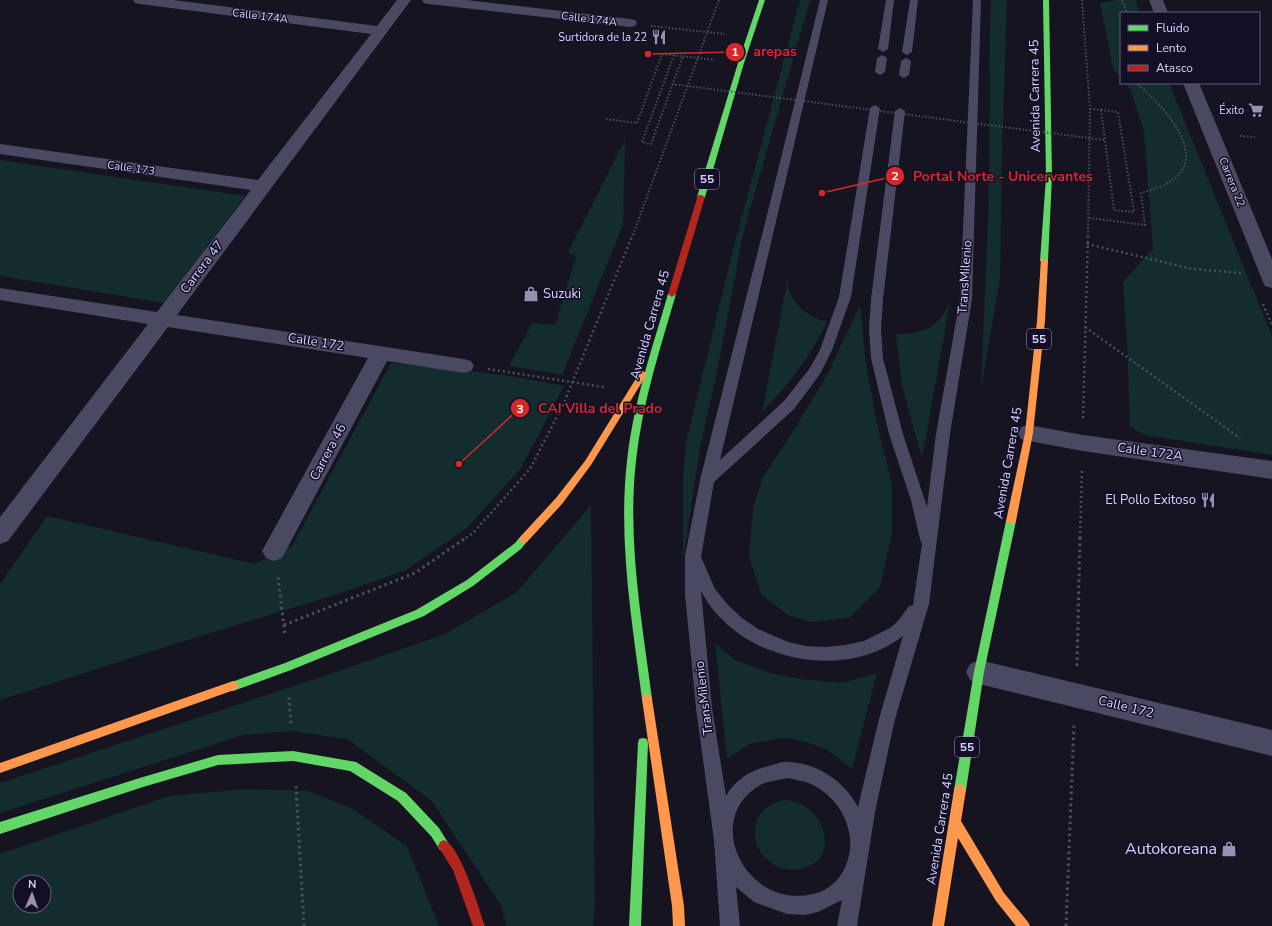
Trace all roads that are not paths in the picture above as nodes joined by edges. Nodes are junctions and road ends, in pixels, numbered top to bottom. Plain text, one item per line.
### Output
1 (140, 0) edge
2 (404, 0) edge
3 (429, 0) edge
4 (762, 0) edge
5 (824, 0) edge
6 (890, 0) edge
7 (914, 0) edge
8 (977, 0) edge
9 (1046, 0) edge
10 (1156, 0) edge
11 (1161, 12) edge
12 (630, 23) road end
13 (381, 31) junction
14 (880, 72) dead end
15 (904, 75) dead end
16 (1191, 84) edge
17 (875, 108) dead end
18 (900, 110) dead end
19 (0, 149) edge
20 (263, 186) junction
21 (1270, 278) edge
22 (0, 294) edge
23 (163, 319) junction
24 (381, 352) junction
25 (653, 358) junction
26 (464, 366) road end
27 (1029, 433) junction
28 (1272, 470) edge
29 (707, 480) junction
30 (0, 534) edge
31 (274, 551) road end
32 (929, 551) junction
33 (693, 556) junction
34 (921, 604) junction
35 (979, 672) junction
36 (646, 692) junction
37 (1272, 744) edge
38 (0, 768) edge
39 (954, 821) junction
40 (0, 828) edge
41 (723, 840) junction
42 (859, 854) junction
43 (479, 926) edge
44 (635, 926) edge
45 (679, 926) edge
46 (730, 926) edge
47 (847, 926) edge
48 (938, 926) edge
49 (1024, 926) edge

1 - 13 street, Calle 174A
2 - 13 street, Carrera 47
3 - 12 street, Calle 174A
4 - 25 highway, Avenida Carrera 45 / 55
5 - 29 lane, TransMilenio
6 - 14 lane
7 - 15 lane
8 - 32 lane, TransMilenio
9 - 27 highway, Avenida Carrera 45 / 55
10 - 11 street
13 - 20 street, Carrera 47
16 - 21 street, Carrera 22
17 - 29 lane
18 - 32 lane, TransMilenio
19 - 20 street, Calle 173
20 - 23 street, Carrera 47
22 - 23 street, Calle 172
23 - 24 street, Calle 172
23 - 30 street, Carrera 47
24 - 26 street, Calle 172
24 - 31 street, Carrera 46
25 - 36 highway, Avenida Carrera 45
25 - 38 highway
27 - 28 street, Calle 172A
27 - 35 highway, Avenida Carrera 45 / 55
29 - 33 lane, TransMilenio
32 - 34 lane, TransMilenio
33 - 34 lane, TransMilenio
33 - 41 lane, TransMilenio
34 - 42 lane, TransMilenio
35 - 37 street, Calle 172
35 - 39 highway, Avenida Carrera 45 / 55
36 - 44 highway, Avenida Carrera 45
36 - 45 highway, Avenida Carrera 45
39 - 48 highway, Avenida Carrera 45 / 55
39 - 49 highway
40 - 43 highway
41 - 42 lane, TransMilenio
41 - 42 lane, TransMilenio
41 - 46 lane, TransMilenio
42 - 47 lane, TransMilenio

